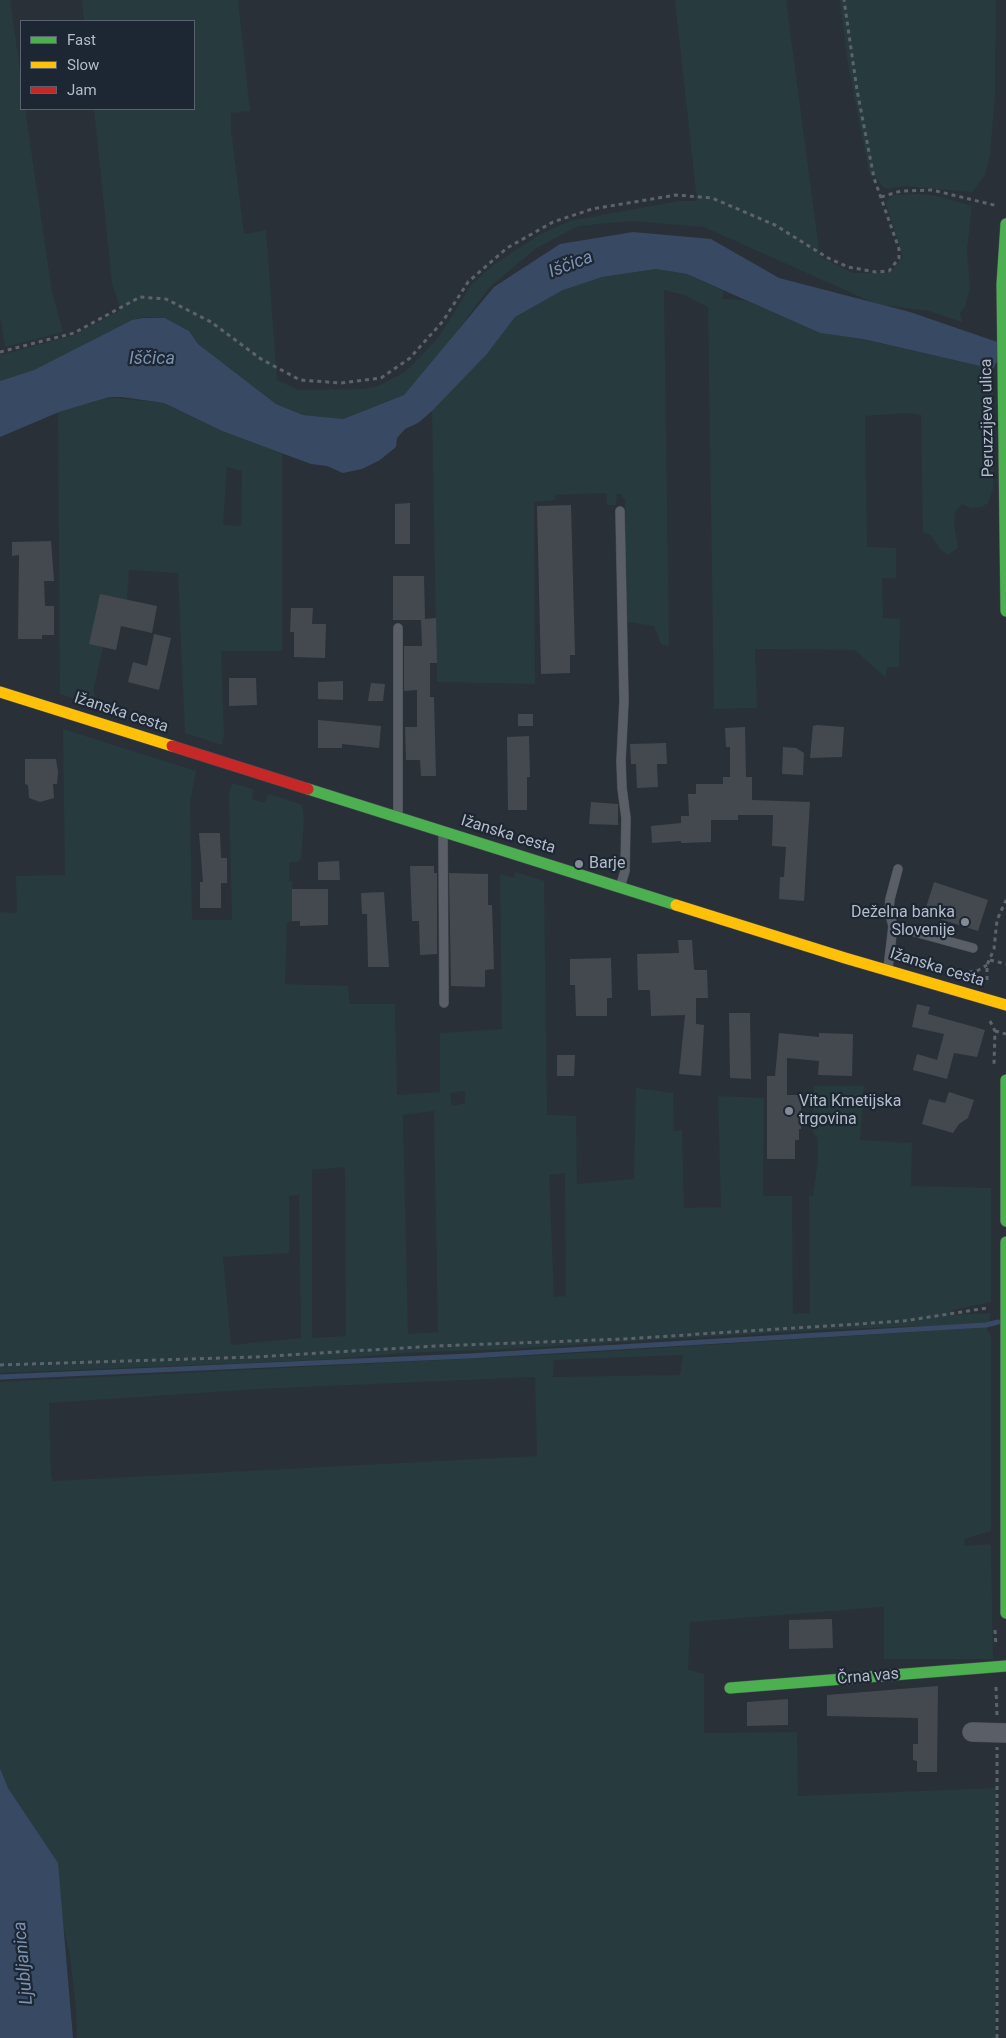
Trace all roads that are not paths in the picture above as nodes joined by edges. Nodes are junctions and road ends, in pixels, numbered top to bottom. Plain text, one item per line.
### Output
1 (1006, 224) edge
2 (620, 511) dead end
3 (1006, 611) edge
4 (398, 628) dead end
5 (0, 692) edge
6 (398, 817) junction
7 (444, 832) junction
8 (898, 869) dead end
9 (620, 887) junction
10 (893, 926) junction
11 (973, 948) dead end
12 (888, 970) junction
13 (444, 1003) dead end
14 (1006, 1005) edge
15 (1006, 1080) edge
16 (1006, 1221) edge
17 (1006, 1242) edge
18 (1006, 1317) edge
19 (1006, 1323) edge
20 (1006, 1613) edge
21 (1006, 1666) edge
22 (730, 1688) dead end
23 (972, 1732) dead end
24 (1006, 1733) edge

1 - 3 street, Peruzzijeva ulica
2 - 9 lane
4 - 6 lane
5 - 6 street, Ižanska cesta
6 - 7 street, Ižanska cesta
7 - 9 street, Ižanska cesta
7 - 13 lane
8 - 10 lane
9 - 12 street, Ižanska cesta
10 - 11 lane
10 - 12 lane
12 - 14 street, Ižanska cesta
15 - 16 street
17 - 18 street
18 - 19 street
19 - 20 street
21 - 22 street, Črna vas
23 - 24 street

